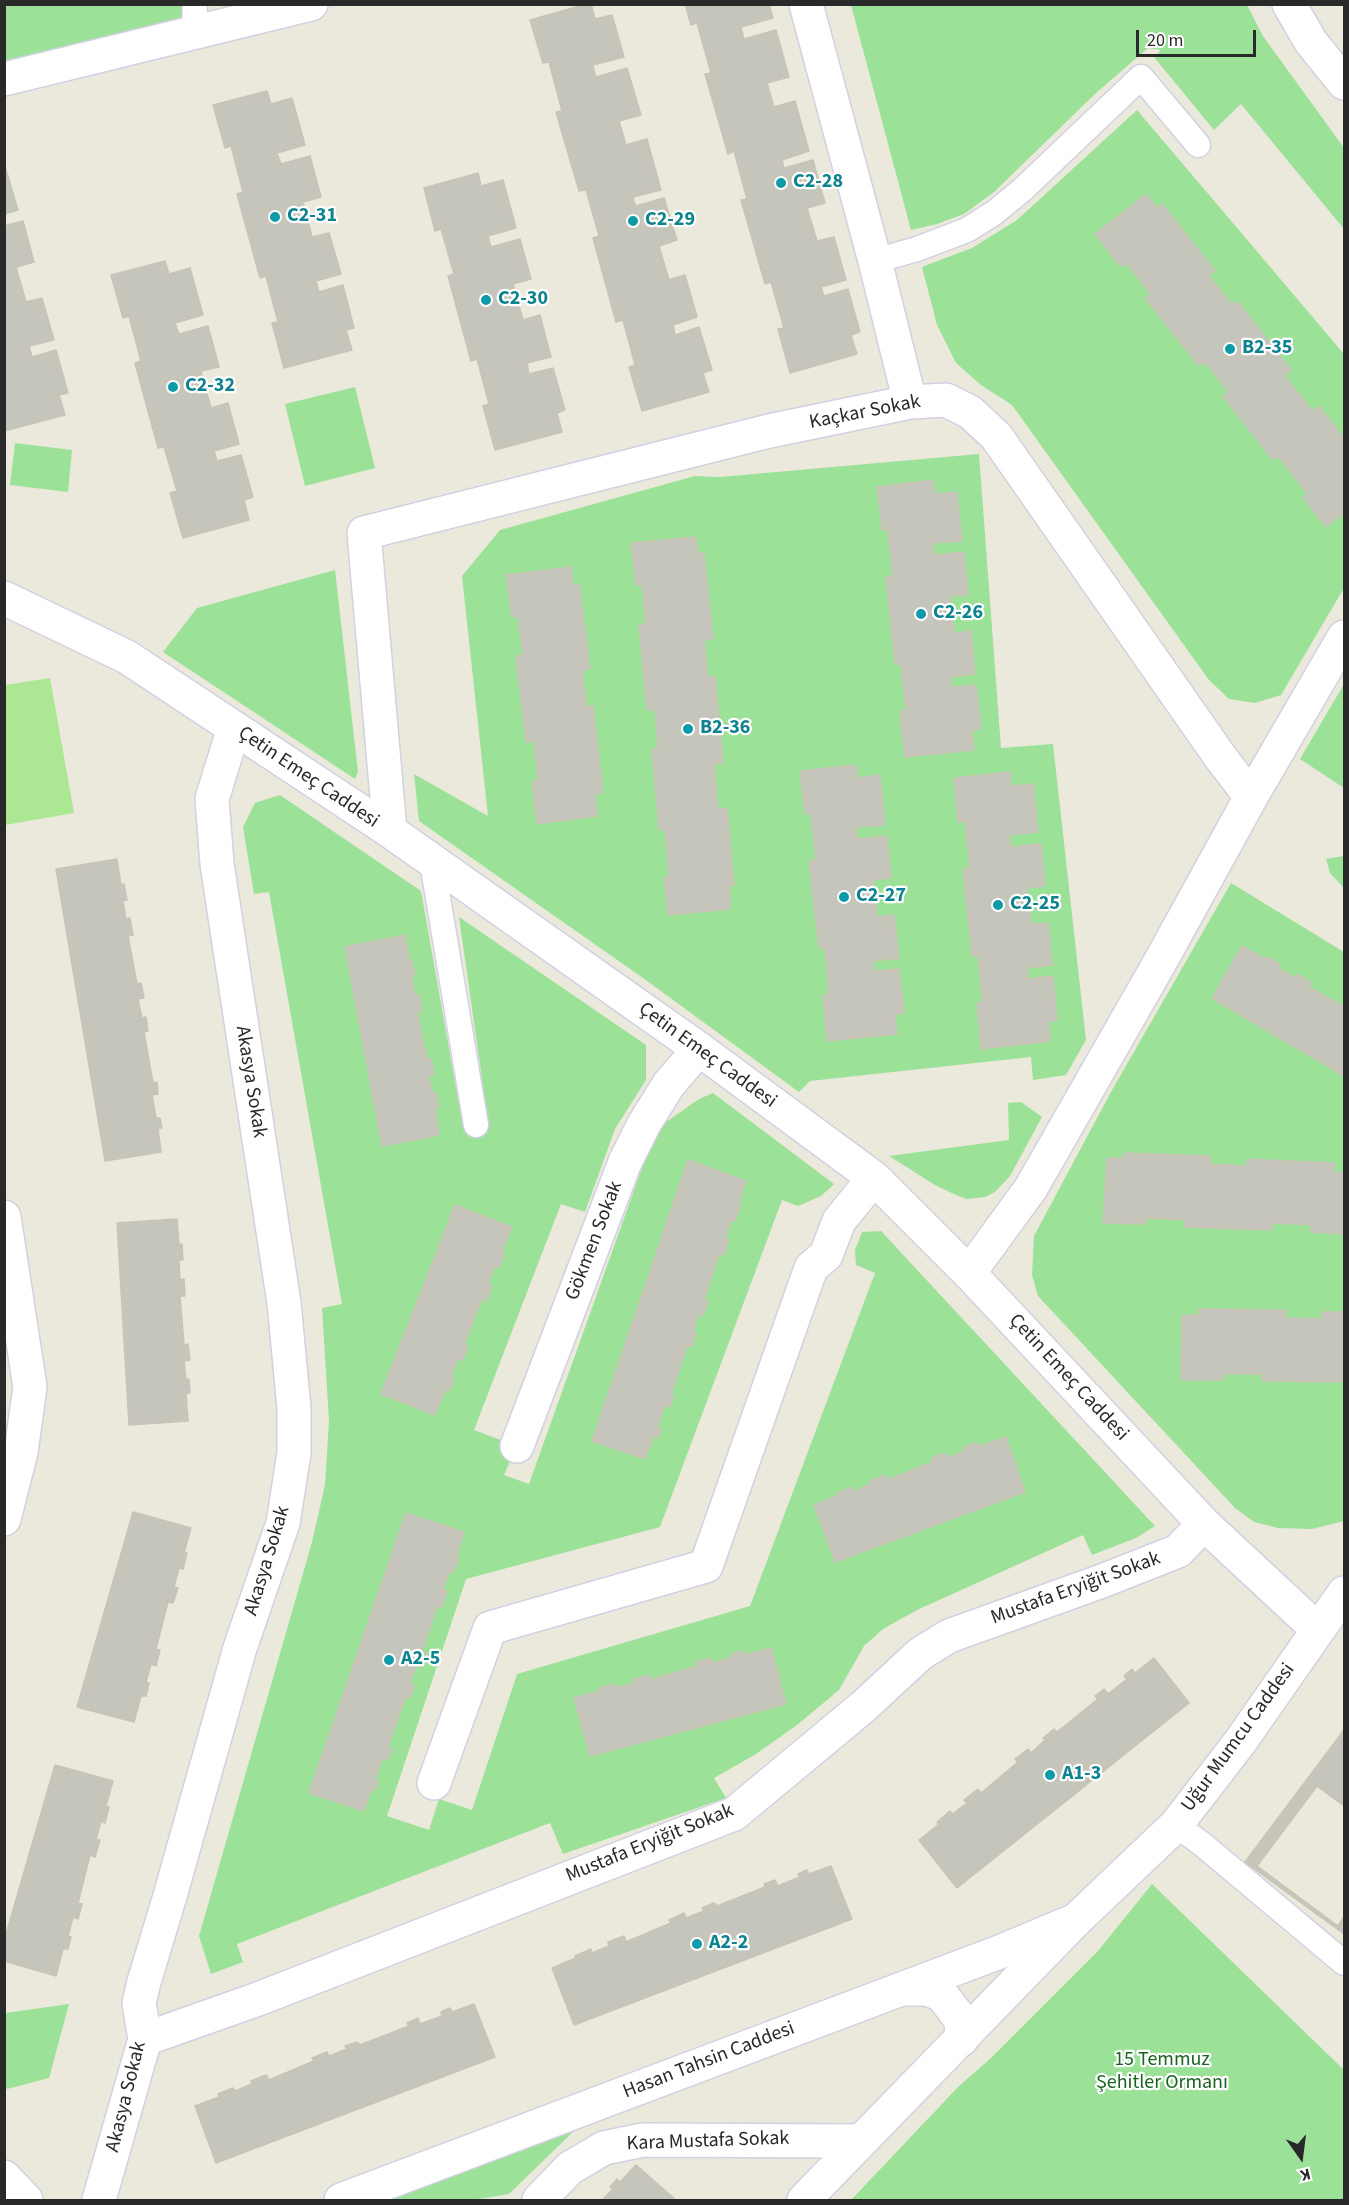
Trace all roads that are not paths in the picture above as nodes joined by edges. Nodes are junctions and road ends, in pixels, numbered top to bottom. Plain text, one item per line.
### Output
1 (311, 4) edge
2 (806, 4) edge
3 (1289, 4) edge
4 (234, 14) edge
5 (195, 19) edge
6 (4, 79) edge
7 (1344, 83) edge
8 (1198, 145) dead end
9 (875, 261) junction
10 (910, 402) junction
11 (4, 598) edge
12 (1344, 637) edge
13 (234, 729) junction
14 (1251, 797) junction
15 (390, 831) junction
16 (432, 862) junction
17 (699, 1048) junction
18 (476, 1125) dead end
19 (874, 1178) junction
20 (4, 1217) edge
21 (969, 1273) junction
22 (517, 1446) dead end
23 (4, 1519) edge
24 (1204, 1524) junction
25 (1344, 1593) edge
26 (1317, 1629) junction
27 (434, 1783) dead end
28 (1176, 1825) junction
29 (1076, 1920) junction
30 (1344, 1963) edge
31 (900, 1989) junction
32 (144, 2039) junction
33 (962, 2039) junction
34 (861, 2140) junction
35 (4, 2177) edge
36 (26, 2200) edge
37 (99, 2200) edge
38 (341, 2200) edge
39 (539, 2200) edge
40 (804, 2200) edge

1 - 4 street
2 - 9 street
3 - 7 street
4 - 5 street
5 - 6 street
8 - 9 lane
9 - 10 street
10 - 14 street, Kaçkar Sokak
10 - 15 street, Kaçkar Sokak
11 - 13 street, Çetin Emeç Caddesi
12 - 14 street
13 - 15 street, Çetin Emeç Caddesi
13 - 32 street, Akasya Sokak
14 - 21 street
15 - 16 street, Çetin Emeç Caddesi
16 - 17 street, Çetin Emeç Caddesi
16 - 18 lane
17 - 19 street, Çetin Emeç Caddesi
17 - 22 street, Gökmen Sokak
19 - 21 street, Çetin Emeç Caddesi
19 - 27 street
20 - 23 street
21 - 24 street, Çetin Emeç Caddesi
24 - 26 street, Çetin Emeç Caddesi
24 - 32 street, Mustafa Eryiğit Sokak
25 - 26 street, Uğur Mumcu Caddesi
26 - 28 street, Uğur Mumcu Caddesi
28 - 29 street, Uğur Mumcu Caddesi
28 - 30 lane
29 - 31 street, Hasan Tahsin Caddesi
29 - 33 street, Uğur Mumcu Caddesi
31 - 33 street
31 - 38 street, Hasan Tahsin Caddesi
32 - 37 street, Akasya Sokak
33 - 34 street, Uğur Mumcu Caddesi
34 - 39 street, Kara Mustafa Sokak
34 - 40 street, Uğur Mumcu Caddesi
35 - 36 street

